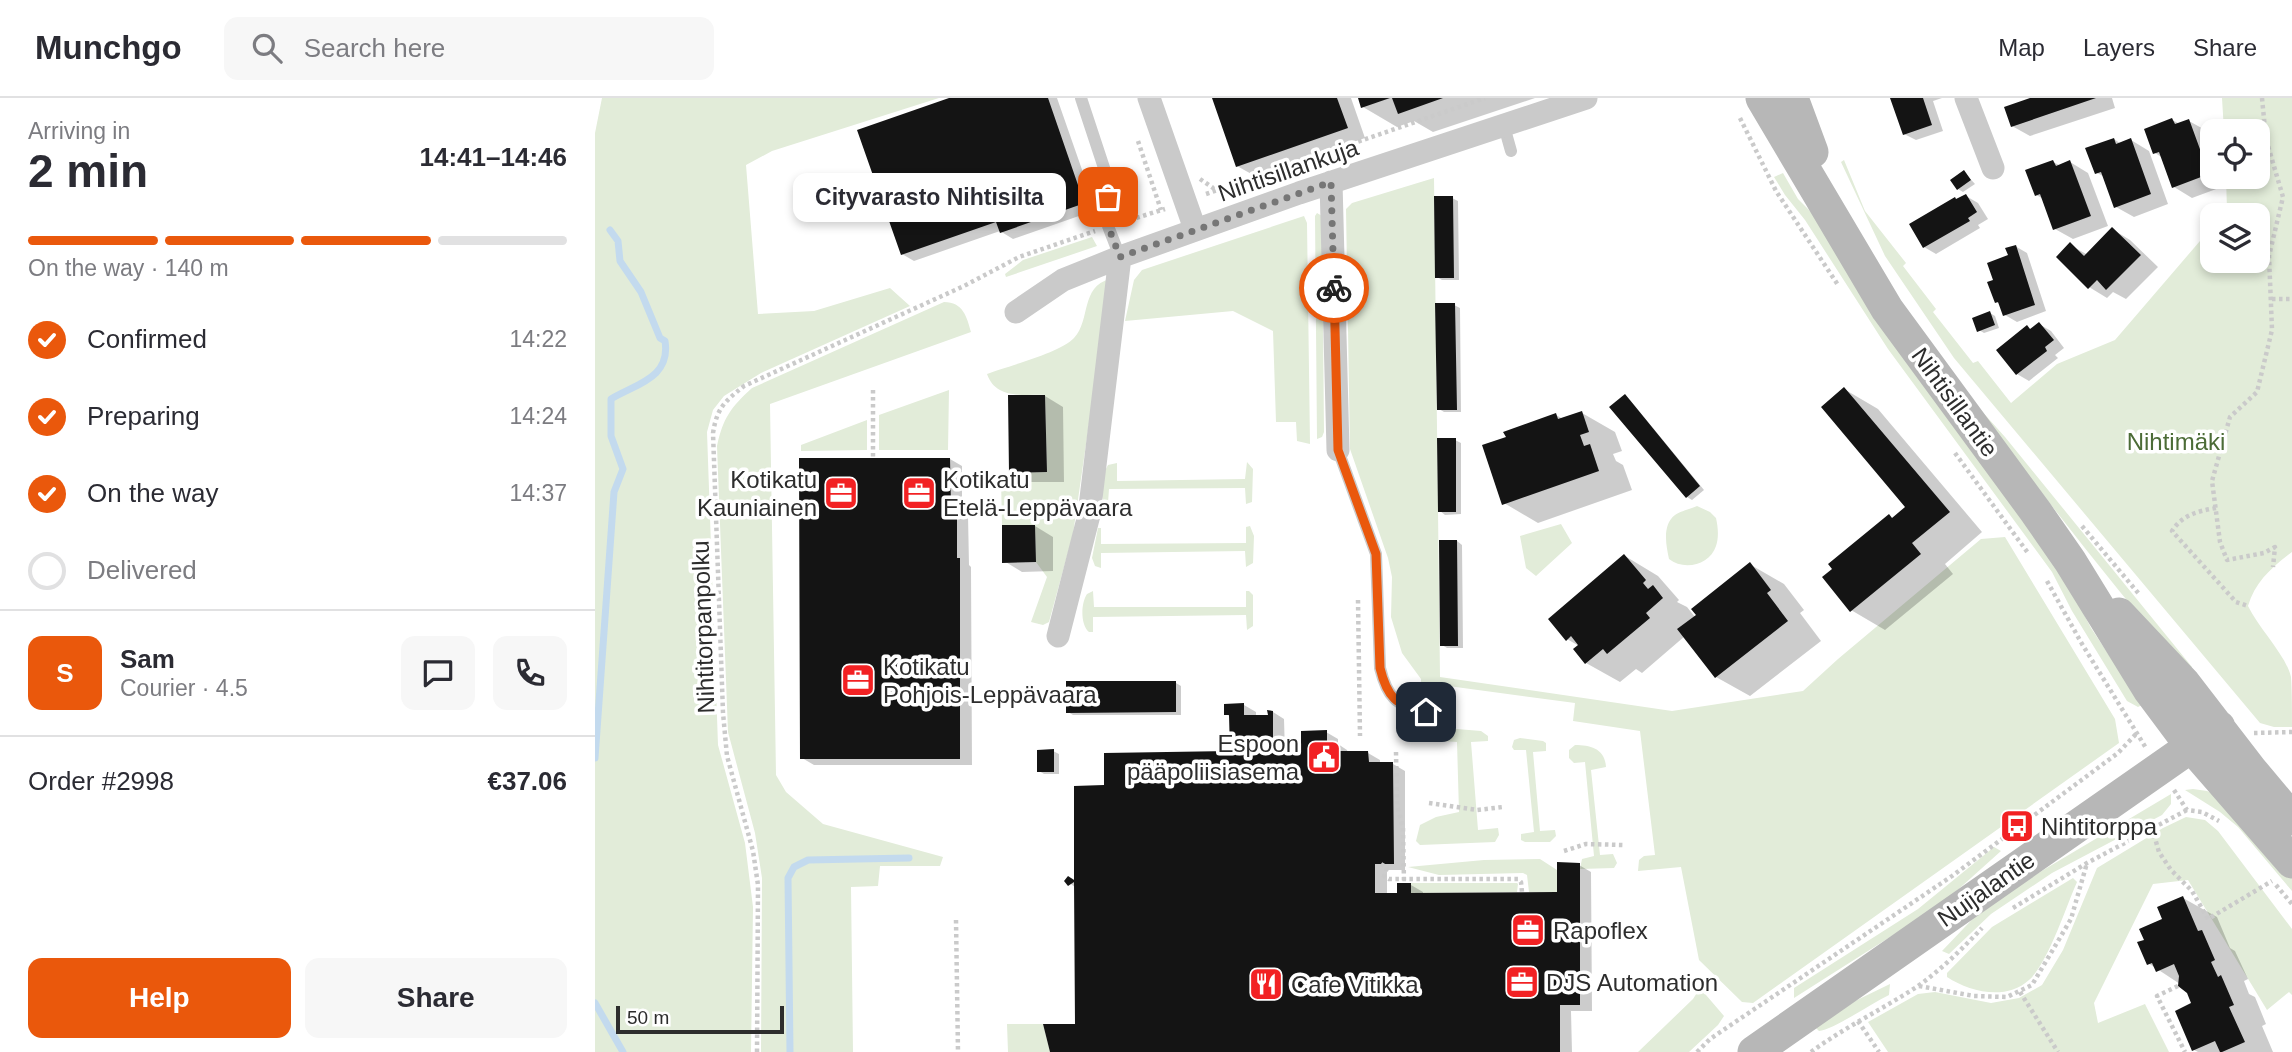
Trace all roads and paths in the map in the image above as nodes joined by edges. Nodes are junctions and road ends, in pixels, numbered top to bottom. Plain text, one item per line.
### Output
1 (1081, 98) edge
2 (1149, 98) edge
3 (1485, 98) edge
4 (1586, 98) edge
5 (1762, 98) edge
6 (1792, 98) edge
7 (1965, 98) edge
8 (2262, 98) edge
9 (1504, 126) junction
10 (1136, 135) dead end
11 (1511, 151) dead end
12 (1993, 167) dead end
13 (1331, 182) junction
14 (1186, 201) junction
15 (1161, 210) junction
16 (1108, 226) junction
17 (1195, 229) junction
18 (1844, 240) junction
19 (1120, 257) junction
20 (2272, 299) junction
21 (2292, 299) edge
22 (1016, 312) dead end
23 (873, 390) dead end
24 (1338, 450) joint
25 (873, 458) dead end
26 (2216, 508) junction
27 (2070, 561) junction
28 (2273, 566) dead end
29 (1358, 589) dead end
30 (2248, 606) dead end
31 (1058, 636) dead end
32 (1426, 712) dead end
33 (2132, 723) dead end
34 (2219, 727) junction
35 (2292, 732) edge
36 (2259, 733) dead end
37 (2136, 734) junction
38 (1360, 736) dead end
39 (2191, 746) junction
40 (1396, 752) dead end
41 (2160, 767) junction
42 (1429, 803) dead end
43 (1503, 807) dead end
44 (2187, 810) junction
45 (2292, 819) edge
46 (2221, 822) dead end
47 (2153, 828) junction
48 (1623, 845) dead end
49 (1565, 850) dead end
50 (2087, 863) junction
51 (1381, 864) dead end
52 (2276, 871) edge
53 (1404, 884) dead end
54 (1522, 892) dead end
55 (2292, 904) edge
56 (2009, 910) dead end
57 (955, 920) dead end
58 (1987, 923) dead end
59 (1918, 986) junction
60 (2178, 986) dead end
61 (2020, 992) junction
62 (1857, 1021) junction
63 (757, 1052) edge
64 (958, 1052) edge
65 (1697, 1052) edge
66 (1754, 1052) edge
67 (1811, 1052) edge
68 (1879, 1052) edge
69 (2058, 1052) edge
70 (2185, 1052) edge

1 - 16 lane
2 - 14 street
3 - 14 path, Nihtitorpanpolku
4 - 9 street, Nihtisillankuja
5 - 18 street, Nihtisillantie
6 - 18 street, Nihtisillantie
7 - 12 street
8 - 20 path
9 - 11 lane
9 - 13 street, Nihtisillankuja
10 - 15 path
13 - 17 street, Nihtisillankuja
13 - 24 street
14 - 15 path, Nihtitorpanpolku
14 - 17 street
15 - 16 path, Nihtitorpanpolku
16 - 19 lane
16 - 63 path, Nihtitorpanpolku
17 - 19 street, Nihtisillankuja
18 - 27 street, Nihtisillantie
19 - 22 street, Nihtisillankuja
19 - 31 street
20 - 21 path
20 - 26 path
23 - 25 path
24 - 32 lane
26 - 28 path
26 - 30 path
27 - 34 street, Nihtisillantie
27 - 39 street, Nihtisillantie
29 - 38 path
33 - 37 path
34 - 39 street, Nuijalantie
34 - 45 street, Nihtisillantie
35 - 36 path
37 - 41 path
37 - 65 path
39 - 41 street, Nuijalantie
39 - 52 street, Nihtisillantie
40 - 53 path, bridge
41 - 44 path
41 - 66 street, Nuijalantie
42 - 43 path
44 - 46 path
44 - 47 path
47 - 50 path
47 - 52 path
48 - 49 path
50 - 56 path
50 - 61 path
51 - 54 path
52 - 55 path
57 - 64 path
58 - 59 path
59 - 61 path
59 - 62 path
60 - 70 path
61 - 69 path
62 - 67 path
62 - 68 path

